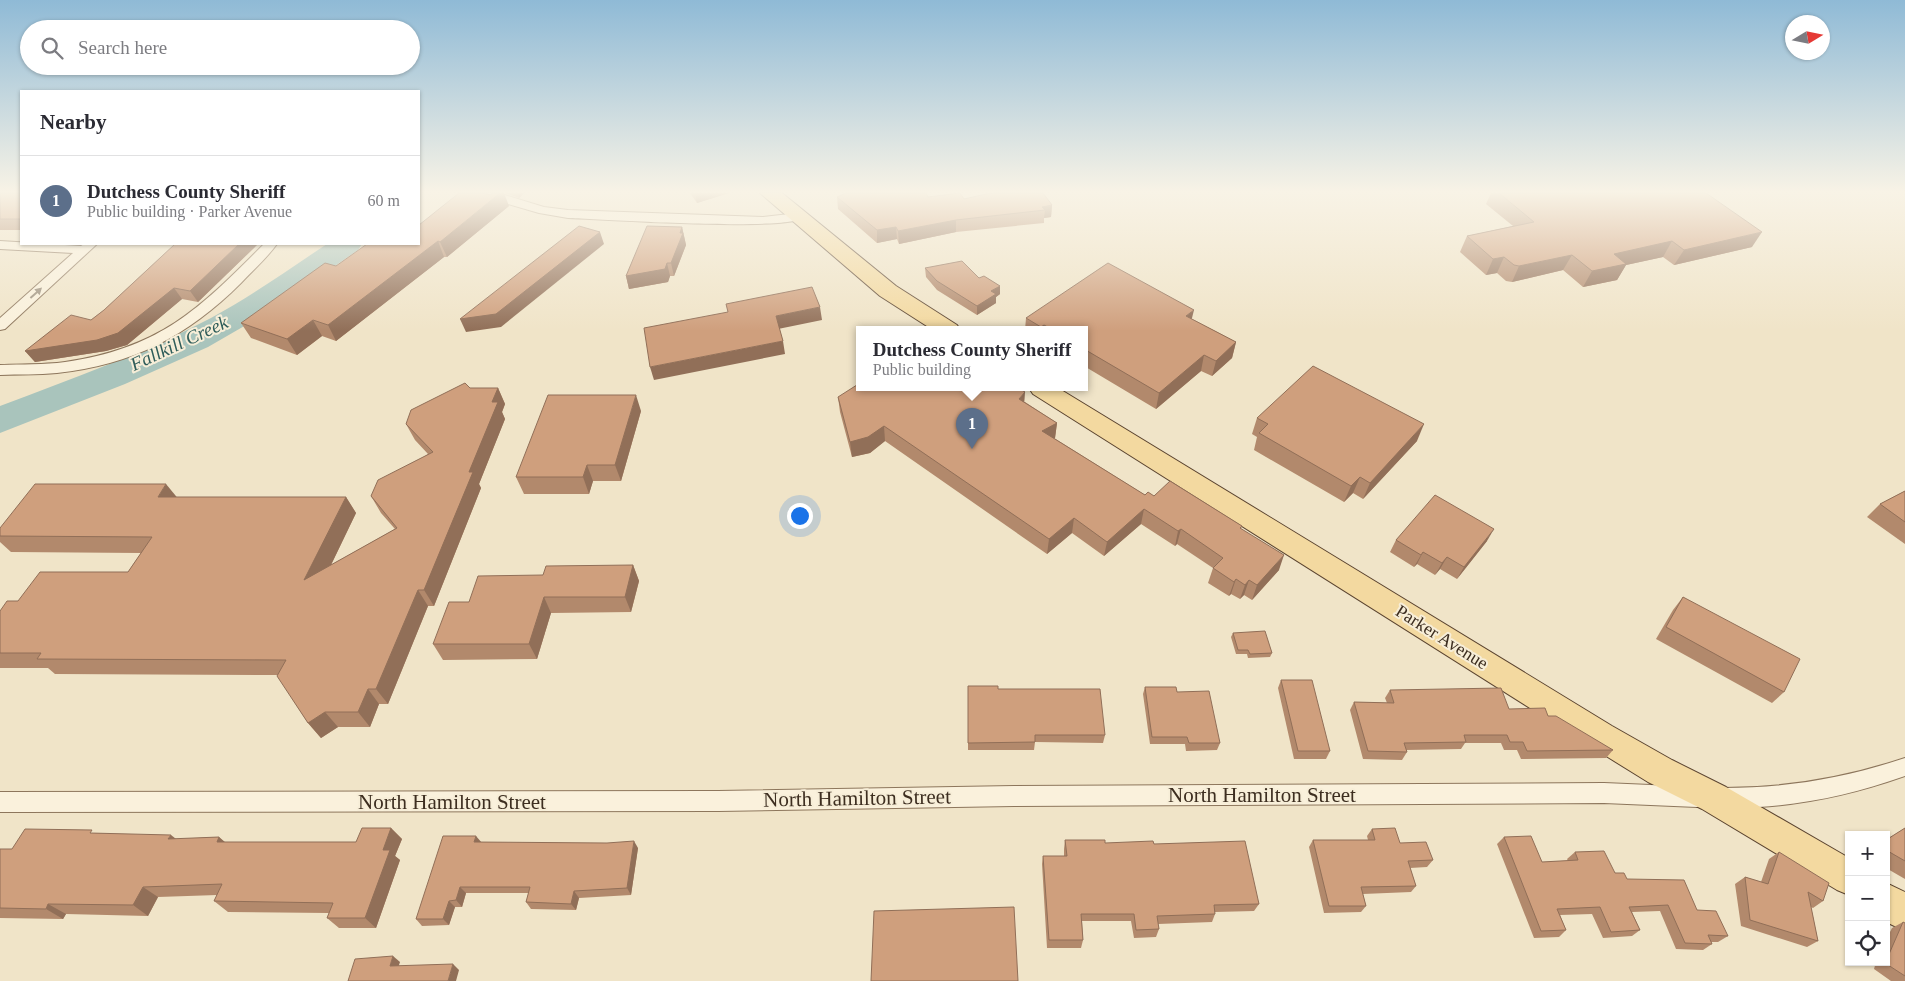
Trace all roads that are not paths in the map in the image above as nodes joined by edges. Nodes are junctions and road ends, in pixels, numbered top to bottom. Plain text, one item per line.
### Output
1 (824, 239) edge
2 (270, 245) edge
3 (0, 246) edge
4 (88, 247) edge
5 (0, 326) edge
6 (943, 326) edge
7 (0, 370) edge
8 (1046, 391) edge
9 (1905, 766) edge
10 (1714, 798) junction
11 (0, 802) edge
12 (1846, 876) edge
13 (1890, 904) edge
14 (1905, 913) edge

1 - 6 main road
2 - 7 street
3 - 4 street
5 -> 4 street
8 - 10 main road, Parker Avenue
9 - 10 street, North Hamilton Street
10 - 11 street, North Hamilton Street
10 - 12 main road, Parker Avenue
13 - 14 main road

